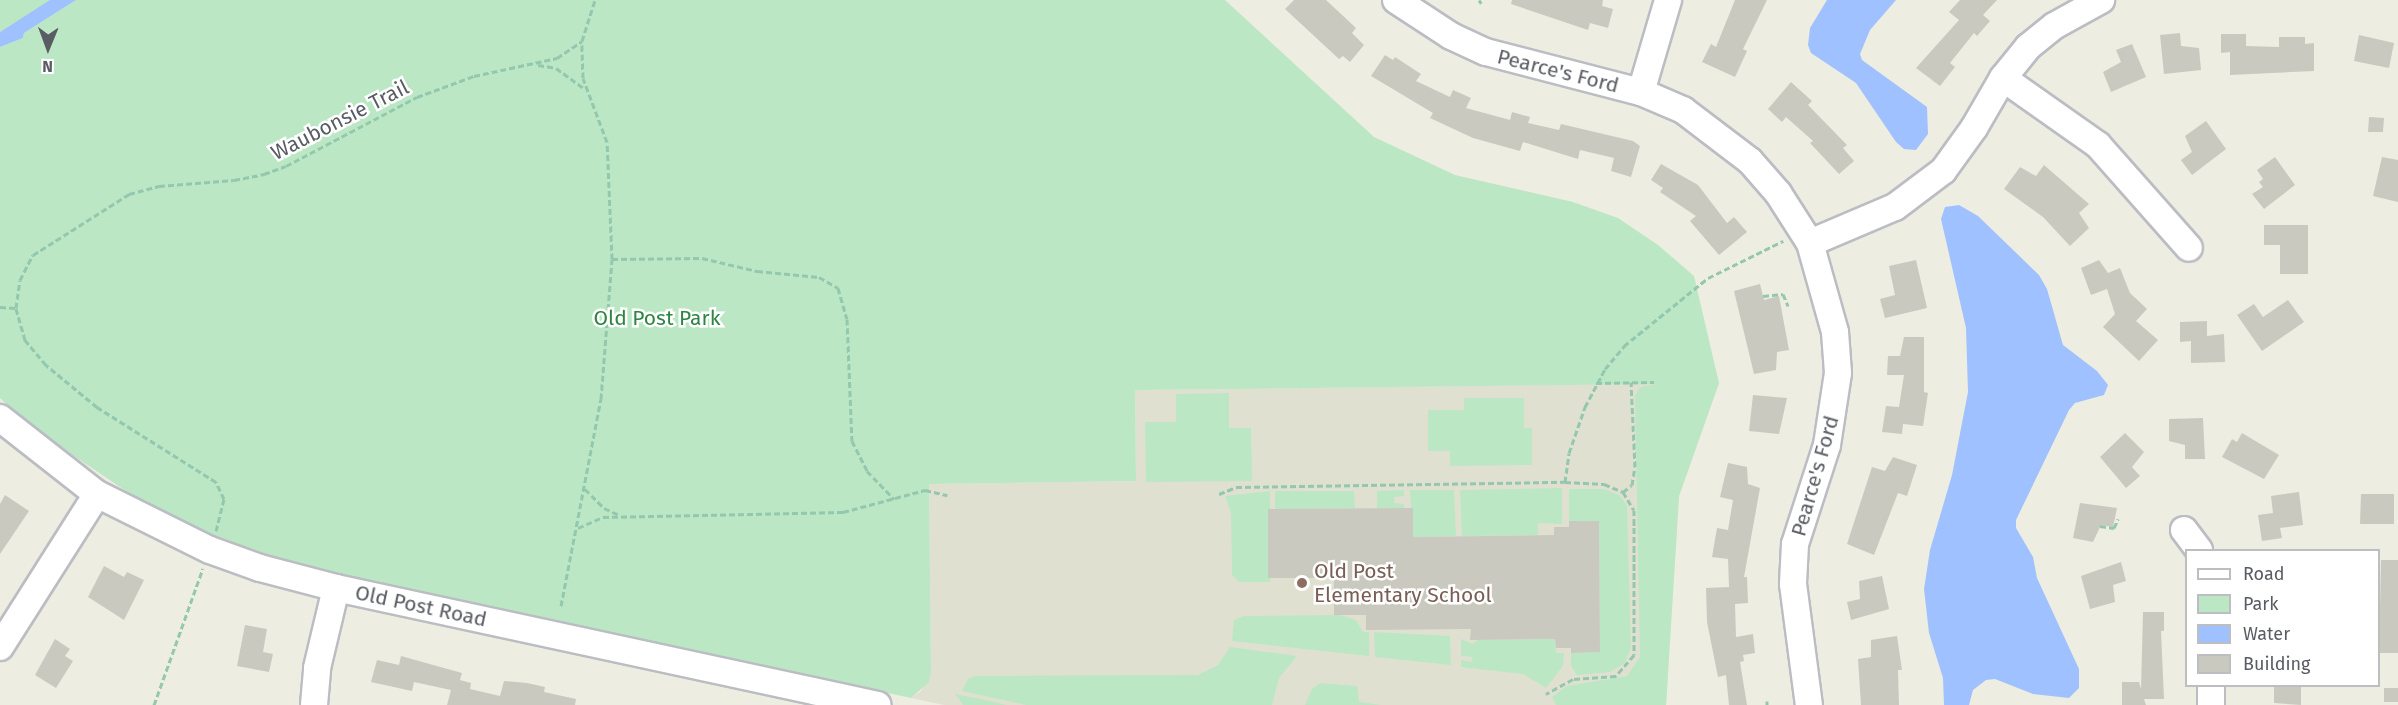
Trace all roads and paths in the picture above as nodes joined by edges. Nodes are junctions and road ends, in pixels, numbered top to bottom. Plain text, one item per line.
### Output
1 (596, 0) edge
2 (1396, 0) edge
3 (1668, 0) edge
4 (2101, 0) edge
5 (582, 41) junction
6 (535, 64) junction
7 (2003, 78) junction
8 (586, 89) junction
9 (1641, 92) junction
10 (1801, 240) junction
11 (2189, 248) dead end
12 (612, 259) junction
13 (1763, 296) dead end
14 (1788, 306) dead end
15 (0, 307) edge
16 (15, 308) junction
17 (1631, 382) junction
18 (1654, 382) dead end
19 (1596, 383) junction
20 (0, 418) edge
21 (1565, 483) junction
22 (585, 489) junction
23 (1623, 492) junction
24 (97, 494) junction
25 (1219, 494) dead end
26 (947, 495) dead end
27 (894, 499) junction
28 (622, 516) junction
29 (2118, 519) dead end
30 (2100, 526) dead end
31 (577, 530) junction
32 (2184, 530) dead end
33 (215, 536) dead end
34 (2198, 549) edge
35 (204, 566) dead end
36 (336, 588) junction
37 (561, 606) dead end
38 (0, 647) edge
39 (2211, 687) edge
40 (1546, 694) dead end
41 (154, 705) edge
42 (314, 705) edge
43 (878, 705) edge
44 (1809, 705) edge
45 (2211, 705) edge

1 - 5 path
2 - 9 street, Pearce's Ford
3 - 9 street
4 - 7 street
5 - 6 path, Waubonsie Trail
5 - 8 path
6 - 8 path
6 - 16 path, Waubonsie Trail
7 - 10 street
7 - 11 street
8 - 12 path
9 - 10 street, Pearce's Ford
10 - 19 path
10 - 44 street, Pearce's Ford
12 - 22 path
12 - 27 path
13 - 14 path
15 - 16 path
16 - 33 path, Waubonsie Trail
17 - 18 path
17 - 19 path
17 - 23 path
19 - 21 path
20 - 24 street, Old Post Road
21 - 23 path
21 - 25 path
22 - 28 path
22 - 31 path
23 - 40 path
24 - 36 street, Old Post Road
24 - 38 street
26 - 27 path
27 - 28 path
28 - 31 path
29 - 30 path
31 - 37 path
32 - 34 street
35 - 41 path
36 - 42 street
36 - 43 street, Old Post Road
39 - 45 street

